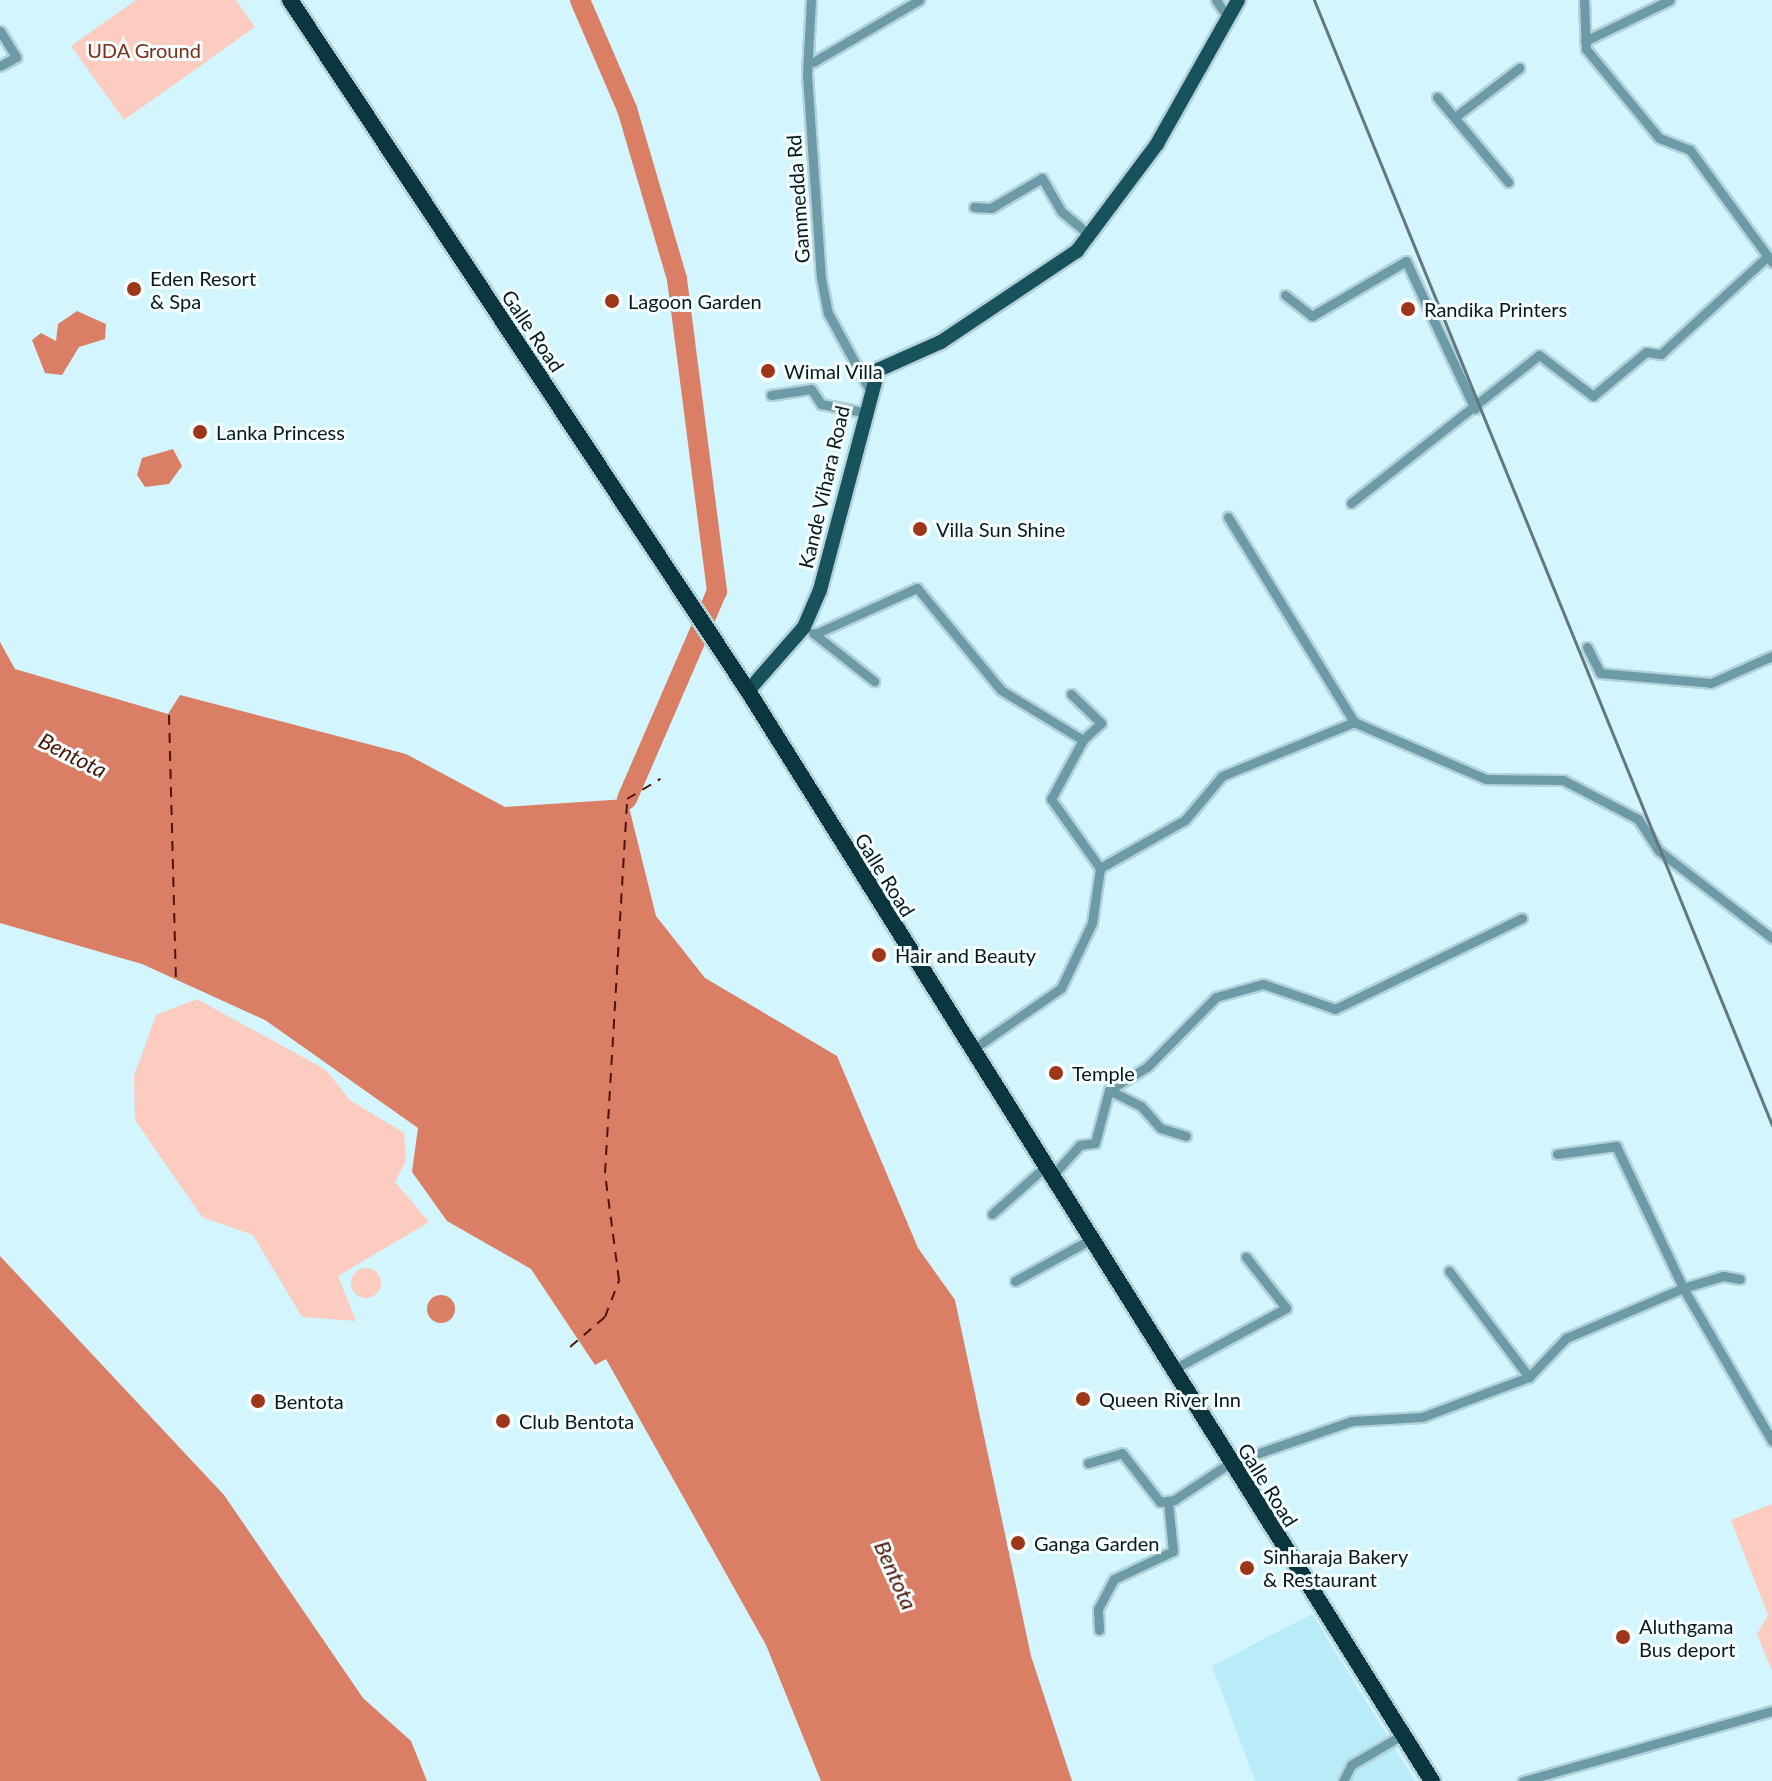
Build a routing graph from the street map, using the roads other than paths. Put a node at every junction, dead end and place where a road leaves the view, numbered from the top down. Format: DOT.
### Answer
graph roads {
  1 [pos="290,0"];
  2 [pos="811,0"];
  3 [pos="919,0"];
  4 [pos="1216,0"];
  5 [pos="1238,0"];
  6 [pos="1584,0"];
  7 [pos="1670,0"];
  8 [pos="1226,15"];
  9 [pos="0,31"];
  10 [pos="1585,41"];
  11 [pos="813,62"];
  12 [pos="0,66"];
  13 [pos="1519,68"];
  14 [pos="1437,97"];
  15 [pos="1455,117"];
  16 [pos="1508,182"];
  17 [pos="974,207"];
  18 [pos="1089,235"];
  19 [pos="1770,260"];
  20 [pos="1285,295"];
  21 [pos="868,387"];
  22 [pos="771,395"];
  23 [pos="1475,409"];
  24 [pos="862,412"];
  25 [pos="1351,503"];
  26 [pos="1228,517"];
  27 [pos="810,631"];
  28 [pos="1587,647"];
  29 [pos="1772,656"];
  30 [pos="874,681"];
  31 [pos="744,684"];
  32 [pos="1071,694"];
  33 [pos="1354,722"];
  34 [pos="1083,740"];
  35 [pos="1100,868"];
  36 [pos="1522,918"];
  37 [pos="1772,938"];
  38 [pos="973,1049"];
  39 [pos="1109,1090"];
  40 [pos="1186,1136"];
  41 [pos="1557,1154"];
  42 [pos="1049,1171"];
  43 [pos="992,1214"];
  44 [pos="1091,1239"];
  45 [pos="1246,1257"];
  46 [pos="1449,1271"];
  47 [pos="1740,1279"];
  48 [pos="1015,1281"];
  49 [pos="1683,1288"];
  50 [pos="1172,1370"];
  51 [pos="1529,1377"];
  52 [pos="1772,1441"];
  53 [pos="1088,1463"];
  54 [pos="1230,1463"];
  55 [pos="1168,1502"];
  56 [pos="1099,1630"];
  57 [pos="1772,1711"];
  58 [pos="1402,1735"];
  59 [pos="1343,1781"];
  60 [pos="1432,1781"];
  61 [pos="1523,1781"];
  1 -- 31 [label="highway, Galle Road"];
  2 -- 11 [label="street, Gammedda Rd"];
  3 -- 11 [label="street"];
  4 -- 8 [label="street"];
  5 -- 8 [label="main road, Kande Vihara Road"];
  6 -- 10 [label="street"];
  7 -- 10 [label="street"];
  8 -- 18 [label="main road, Kande Vihara Road"];
  9 -- 12 [label="street"];
  10 -- 19 [label="street"];
  11 -- 21 [label="street, Gammedda Rd"];
  13 -- 15 [label="street"];
  14 -- 15 [label="street"];
  15 -- 16 [label="street"];
  17 -- 18 [label="street"];
  18 -- 21 [label="main road, Kande Vihara Road"];
  19 -- 23 [label="street"];
  20 -- 23 [label="street"];
  21 -- 24 [label="main road, Kande Vihara Road"];
  22 -- 24 [label="street"];
  23 -- 25 [label="street"];
  24 -- 27 [label="main road, Kande Vihara Road"];
  26 -- 33 [label="street"];
  27 -- 30 [label="street"];
  27 -- 31 [label="main road, Kande Vihara Road"];
  27 -- 34 [label="street"];
  28 -- 29 [label="street"];
  31 -- 38 [label="highway, Galle Road"];
  32 -- 34 [label="street"];
  33 -- 35 [label="street"];
  33 -- 37 [label="street"];
  34 -- 35 [label="street"];
  35 -- 38 [label="street"];
  36 -- 39 [label="street"];
  38 -- 42 [label="highway, Galle Road"];
  39 -- 40 [label="street"];
  39 -- 42 [label="street"];
  41 -- 49 [label="street"];
  42 -- 43 [label="street"];
  42 -- 44 [label="highway, Galle Road"];
  44 -- 48 [label="street"];
  44 -- 50 [label="highway, Galle Road"];
  45 -- 50 [label="street"];
  46 -- 51 [label="street"];
  47 -- 49 [label="street"];
  49 -- 51 [label="street"];
  49 -- 52 [label="street"];
  50 -- 54 [label="highway, Galle Road"];
  51 -- 54 [label="street"];
  53 -- 55 [label="street"];
  54 -- 55 [label="street"];
  54 -- 58 [label="highway, Galle Road"];
  55 -- 56 [label="street"];
  57 -- 61 [label="street"];
  58 -- 59 [label="street"];
  58 -- 60 [label="highway, Galle Road"];
}
